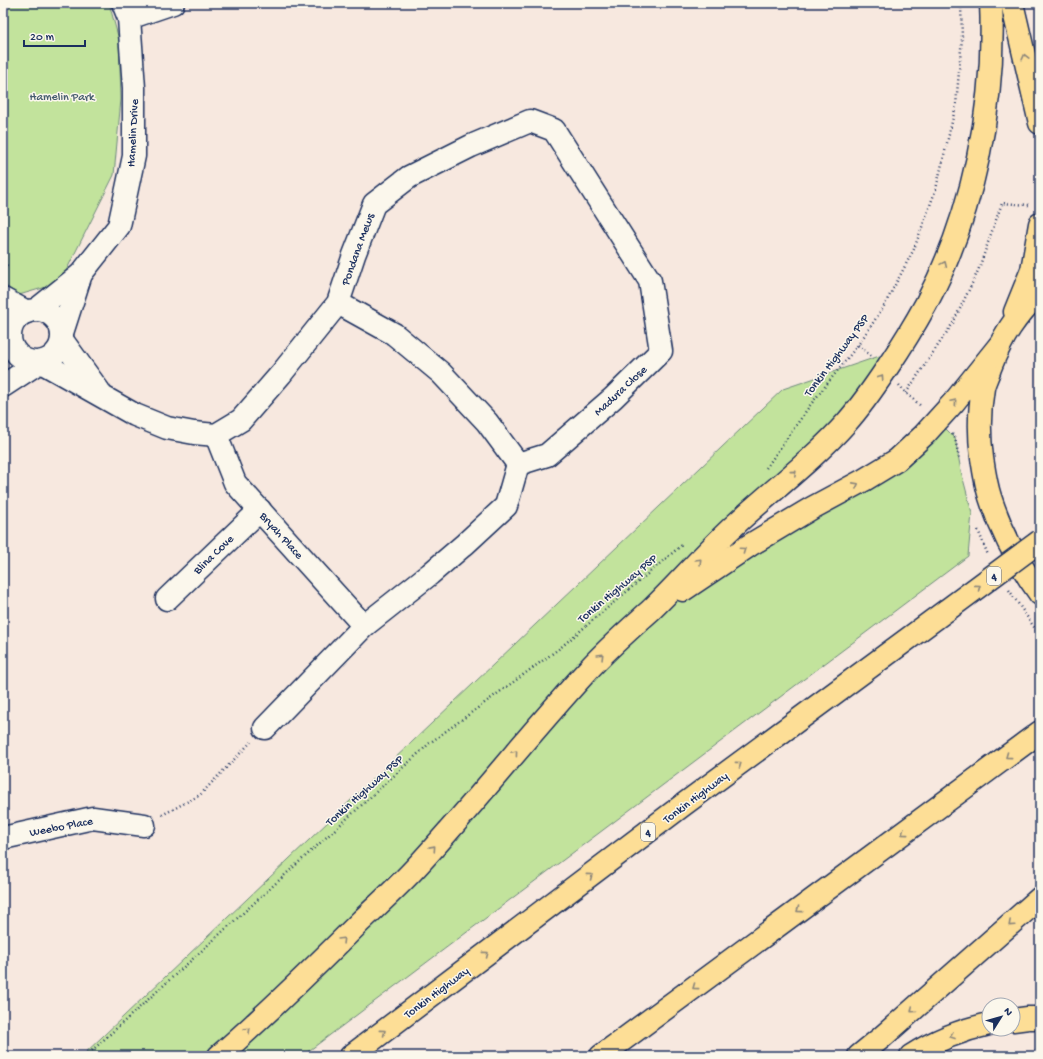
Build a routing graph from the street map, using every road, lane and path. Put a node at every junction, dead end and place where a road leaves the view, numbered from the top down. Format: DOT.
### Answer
graph roads {
  1 [pos="173,3"];
  2 [pos="962,3"];
  3 [pos="991,3"];
  4 [pos="1012,3"];
  5 [pos="126,10"];
  6 [pos="1040,123"];
  7 [pos="1036,215"];
  8 [pos="3,264"];
  9 [pos="3,270"];
  10 [pos="81,274"];
  11 [pos="650,281"];
  12 [pos="1040,293"];
  13 [pos="3,299"];
  14 [pos="338,303"];
  15 [pos="32,311"];
  16 [pos="62,336"];
  17 [pos="7,338"];
  18 [pos="1001,342"];
  19 [pos="858,345"];
  20 [pos="40,363"];
  21 [pos="886,369"];
  22 [pos="3,386"];
  23 [pos="906,393"];
  24 [pos="104,397"];
  25 [pos="937,420"];
  26 [pos="216,434"];
  27 [pos="518,464"];
  28 [pos="960,464"];
  29 [pos="763,472"];
  30 [pos="260,510"];
  31 [pos="976,525"];
  32 [pos="688,540"];
  33 [pos="1040,541"];
  34 [pos="990,558"];
  35 [pos="1007,588"];
  36 [pos="1040,594"];
  37 [pos="167,599"];
  38 [pos="652,609"];
  39 [pos="364,626"];
  40 [pos="1040,636"];
  41 [pos="265,728"];
  42 [pos="1040,733"];
  43 [pos="144,825"];
  44 [pos="3,838"];
  45 [pos="1040,898"];
  46 [pos="1040,1018"];
  47 [pos="1021,1019"];
  48 [pos="981,1026"];
  49 [pos="86,1056"];
  50 [pos="219,1056"];
  51 [pos="352,1056"];
  52 [pos="601,1056"];
  53 [pos="859,1056"];
  54 [pos="911,1056"];
  1 -- 5 [label="street"];
  2 -- 19 [label="path, Tonkin Highway PSP"];
  21 -- 3 [label="main road, one-way"];
  6 -- 4 [label="main road, one-way"];
  5 -- 10 [label="street, Hamelin Drive"];
  7 -- 18 [label="main road"];
  7 -- 23 [label="path"];
  8 -- 9 [label="path"];
  10 -- 15 [label="street, Hamelin Drive"];
  10 -- 16 [label="street, Hamelin Drive"];
  11 -- 14 [label="street, Pondana Mews"];
  11 -- 27 [label="street, Madura Close"];
  12 -- 18 [label="main road"];
  13 -- 15 [label="street"];
  14 -- 26 [label="street, Pondana Mews"];
  14 -- 27 [label="street"];
  15 -- 16 [label="street"];
  15 -- 17 [label="street"];
  16 -- 20 [label="street"];
  16 -- 24 [label="street"];
  17 -- 20 [label="street"];
  25 -- 18 [label="main road, one-way"];
  18 -- 36 [label="main road"];
  19 -- 21 [label="path"];
  19 -- 29 [label="path, Tonkin Highway PSP"];
  20 -- 22 [label="street"];
  20 -- 24 [label="street"];
  21 -- 23 [label="path"];
  38 -- 21 [label="main road, one-way"];
  23 -- 25 [label="path"];
  24 -- 26 [label="street"];
  25 -- 28 [label="path"];
  38 -- 25 [label="main road, one-way"];
  26 -- 30 [label="street, Bryah Place"];
  27 -- 39 [label="street"];
  30 -- 37 [label="street, Blina Cove"];
  30 -- 39 [label="street, Bryah Place"];
  31 -- 34 [label="path"];
  32 -- 49 [label="path, Tonkin Highway PSP"];
  51 -- 33 [label="main road, Tonkin Highway / 4, one-way, bridge"];
  35 -- 40 [label="path"];
  50 -- 38 [label="main road, one-way"];
  39 -- 41 [label="street"];
  41 -- 43 [label="path"];
  42 -- 52 [label="main road, one-way"];
  43 -- 44 [label="street, Weebo Place"];
  45 -- 53 [label="main road, one-way"];
  46 -- 47 [label="main road"];
  48 -- 54 [label="main road, one-way"];
}
